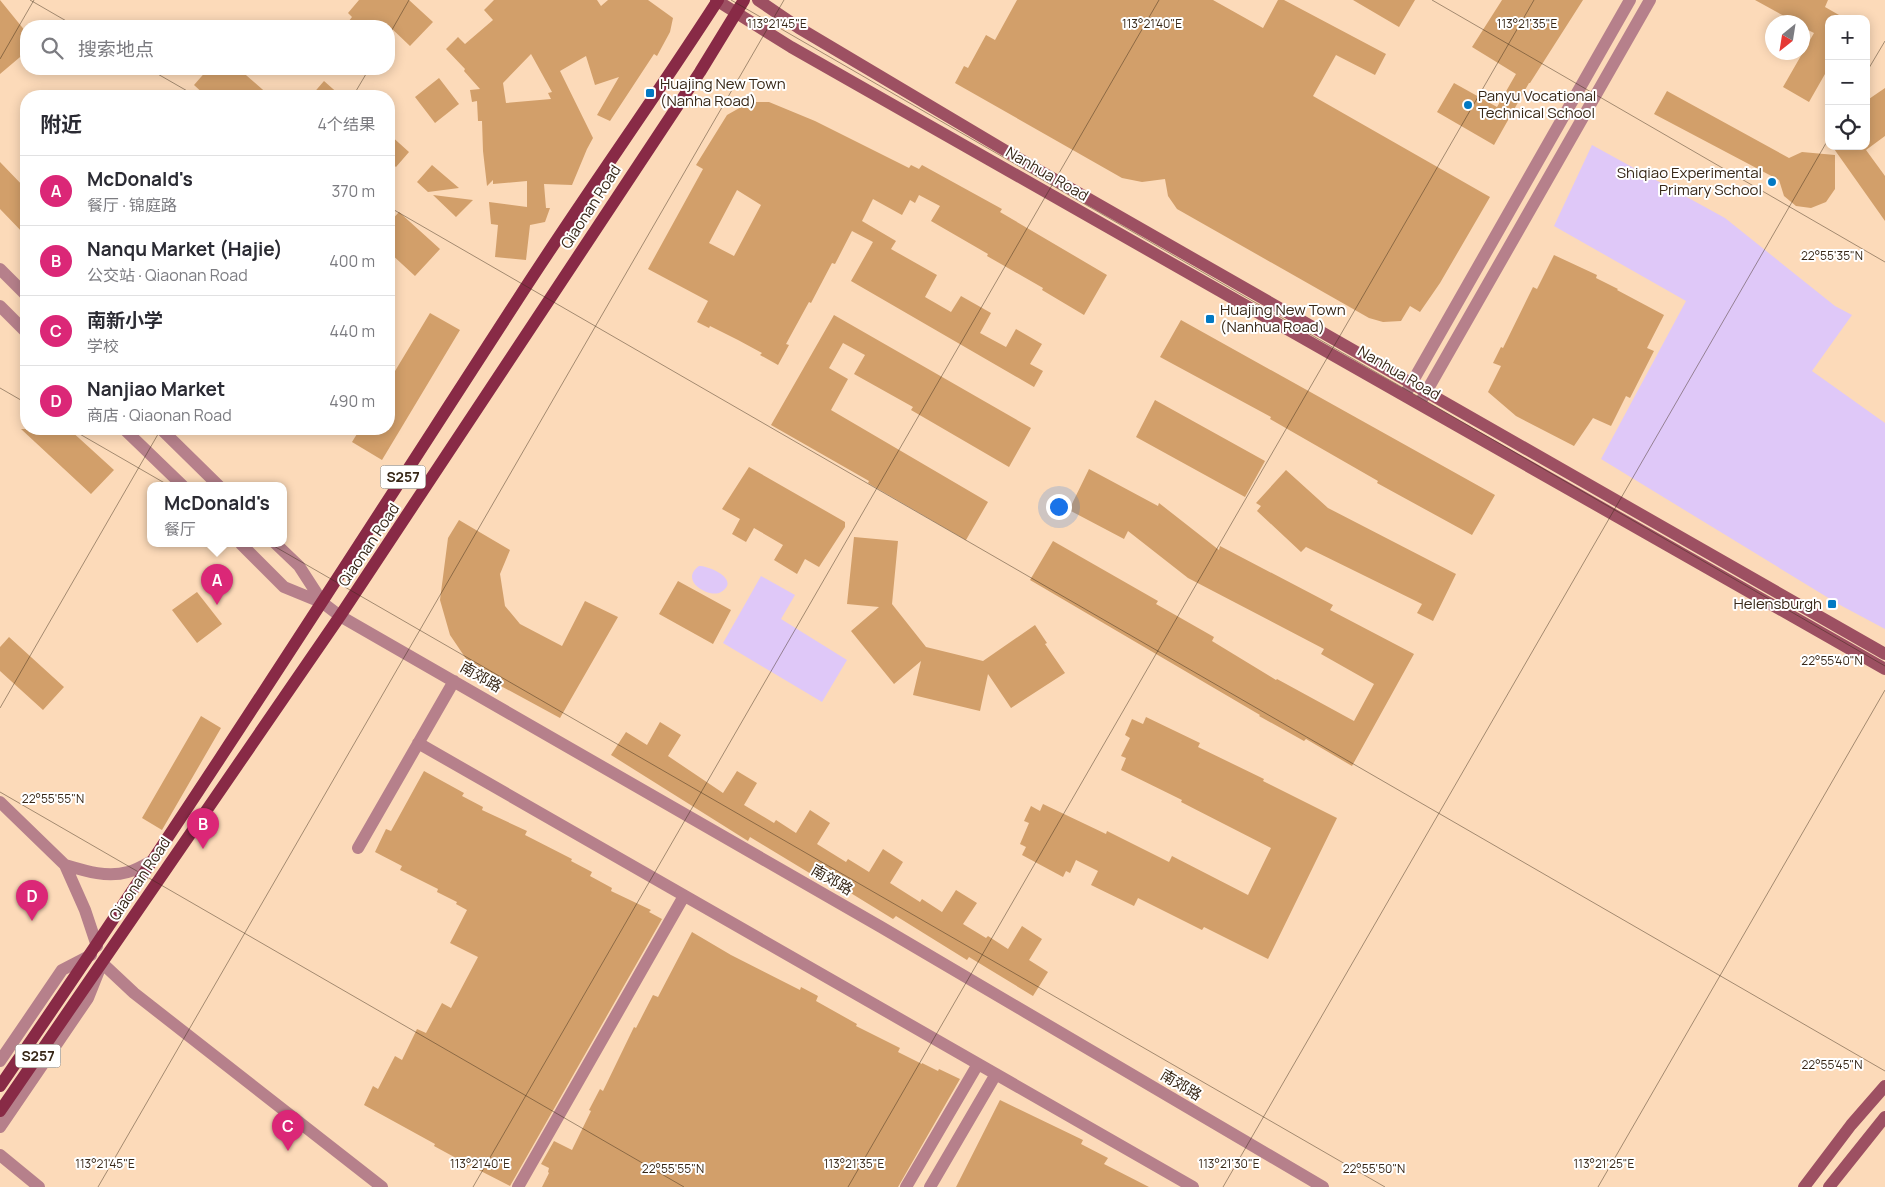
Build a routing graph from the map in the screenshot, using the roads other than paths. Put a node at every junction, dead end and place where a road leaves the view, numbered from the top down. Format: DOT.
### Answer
graph roads {
  1 [pos="717,0"];
  2 [pos="744,0"];
  3 [pos="758,0"];
  4 [pos="1630,0"];
  5 [pos="1650,0"];
  6 [pos="736,13"];
  7 [pos="0,269"];
  8 [pos="20,289"];
  9 [pos="0,306"];
  10 [pos="20,326"];
  11 [pos="1412,382"];
  12 [pos="1427,391"];
  13 [pos="1404,395"];
  14 [pos="1419,404"];
  15 [pos="130,435"];
  16 [pos="167,435"];
  17 [pos="179,482"];
  18 [pos="214,482"];
  19 [pos="244,547"];
  20 [pos="279,547"];
  21 [pos="323,603"];
  22 [pos="340,616"];
  23 [pos="1885,654"];
  24 [pos="1885,670"];
  25 [pos="454,680"];
  26 [pos="418,743"];
  27 [pos="0,802"];
  28 [pos="358,848"];
  29 [pos="150,862"];
  30 [pos="65,865"];
  31 [pos="684,896"];
  32 [pos="94,951"];
  33 [pos="102,963"];
  34 [pos="0,1060"];
  35 [pos="978,1064"];
  36 [pos="996,1074"];
  37 [pos="0,1086"];
  38 [pos="1885,1086"];
  39 [pos="0,1111"];
  40 [pos="1885,1117"];
  41 [pos="0,1127"];
  42 [pos="0,1155"];
  43 [pos="40,1187"];
  44 [pos="382,1187"];
  45 [pos="518,1187"];
  46 [pos="906,1187"];
  47 [pos="930,1187"];
  48 [pos="1193,1187"];
  49 [pos="1323,1187"];
  50 [pos="1804,1187"];
  51 [pos="1829,1187"];
  1 -- 6 [label="street, Nanhua Road"];
  1 -- 21 [label="main road, Qiaonan Road / S257"];
  2 -- 6 [label="main road, Qiaonan Road / S257"];
  3 -- 11 [label="street, Nanhua Road"];
  4 -- 11 [label="street"];
  5 -- 12 [label="street"];
  6 -- 13 [label="street, Nanhua Road"];
  6 -- 22 [label="main road, Qiaonan Road / S257"];
  7 -- 8 [label="street"];
  9 -- 10 [label="street"];
  11 -- 12 [label="street, Nanhua Road"];
  11 -- 13 [label="street"];
  12 -- 14 [label="street"];
  12 -- 23 [label="street, Nanhua Road"];
  13 -- 14 [label="street, Nanhua Road"];
  14 -- 24 [label="street, Nanhua Road"];
  15 -- 17 [label="street"];
  16 -- 18 [label="street"];
  19 -- 21 [label="street"];
  20 -- 21 [label="street"];
  21 -- 22 [label="street, 南郊路"];
  21 -- 29 [label="main road, Qiaonan Road / S257"];
  22 -- 25 [label="street, 南郊路"];
  22 -- 33 [label="main road, Qiaonan Road / S257"];
  25 -- 26 [label="street"];
  25 -- 49 [label="street, 南郊路"];
  26 -- 28 [label="street"];
  26 -- 31 [label="street"];
  27 -- 30 [label="street"];
  29 -- 30 [label="street"];
  29 -- 32 [label="main road, Qiaonan Road / S257"];
  30 -- 32 [label="street"];
  31 -- 35 [label="street"];
  31 -- 45 [label="street"];
  32 -- 34 [label="street"];
  32 -- 37 [label="main road, Qiaonan Road / S257"];
  33 -- 39 [label="main road, Qiaonan Road / S257"];
  33 -- 41 [label="street"];
  33 -- 44 [label="street"];
  35 -- 36 [label="street"];
  35 -- 46 [label="street"];
  36 -- 47 [label="street"];
  36 -- 48 [label="street"];
  38 -- 50 [label="street"];
  40 -- 51 [label="street"];
  42 -- 43 [label="street"];
}
